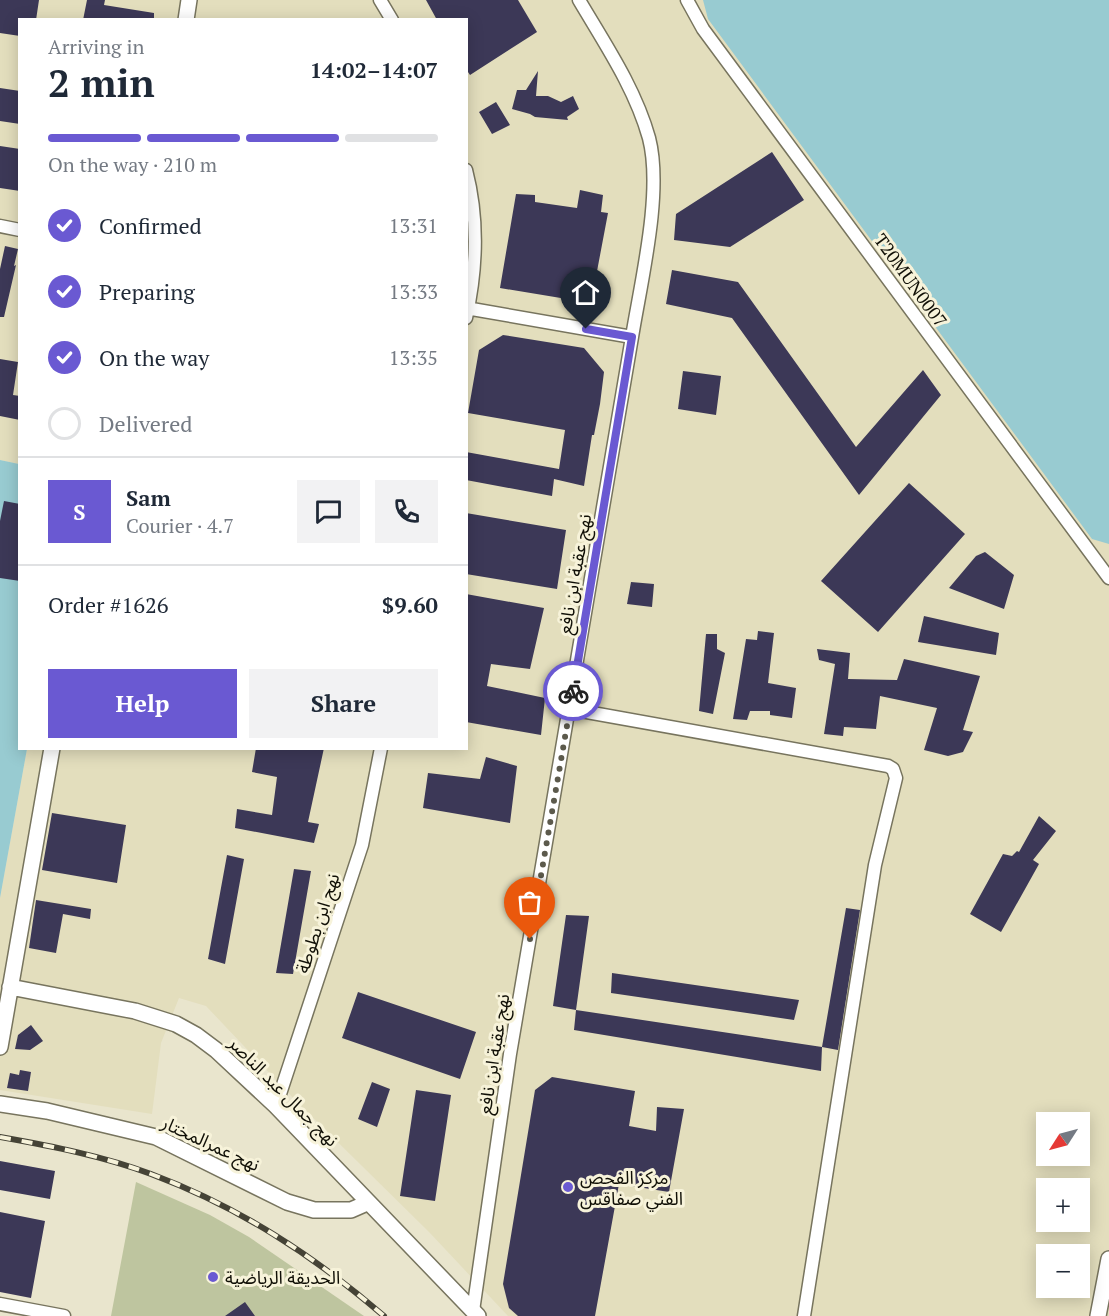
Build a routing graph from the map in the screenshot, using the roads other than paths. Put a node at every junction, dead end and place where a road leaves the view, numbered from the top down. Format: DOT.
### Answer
graph roads {
  1 [pos="189,0"];
  2 [pos="380,0"];
  3 [pos="579,0"];
  4 [pos="687,0"];
  5 [pos="186,18"];
  6 [pos="391,18"];
  7 [pos="468,177"];
  8 [pos="0,226"];
  9 [pos="18,230"];
  10 [pos="468,306"];
  11 [pos="468,312"];
  12 [pos="632,337"];
  13 [pos="1109,578"];
  14 [pos="570,709"];
  15 [pos="52,750"];
  16 [pos="381,750"];
  17 [pos="10,987"];
  18 [pos="0,1047"];
  19 [pos="0,1104"];
  20 [pos="276,1106"];
  21 [pos="367,1203"];
  22 [pos="1109,1259"];
  23 [pos="0,1304"];
  24 [pos="475,1314"];
  25 [pos="64,1316"];
  26 [pos="804,1316"];
  27 [pos="1098,1316"];
  1 -- 5 [label="street"];
  2 -- 6 [label="street"];
  3 -- 12 [label="street, نهج عقبة ابن نافع"];
  4 -- 13 [label="street, T20MUN0007"];
  7 -- 10 [label="street"];
  8 -- 9 [label="street"];
  11 -- 12 [label="street"];
  12 -- 14 [label="street, نهج عقبة ابن نافع"];
  14 -- 24 [label="street, نهج عقبة ابن نافع"];
  14 -- 26 [label="street"];
  15 -- 17 [label="street"];
  16 -- 20 [label="street, نهج ابن بطوطة"];
  17 -- 18 [label="street"];
  17 -- 20 [label="street, نهج جمال عبد الناصر"];
  19 -- 21 [label="street, نهج عمرالمختار"];
  20 -- 21 [label="street, نهج جمال عبد الناصر"];
  21 -- 24 [label="street, نهج جمال عبد الناصر"];
  22 -- 27 [label="street"];
  23 -- 25 [label="street"];
}
